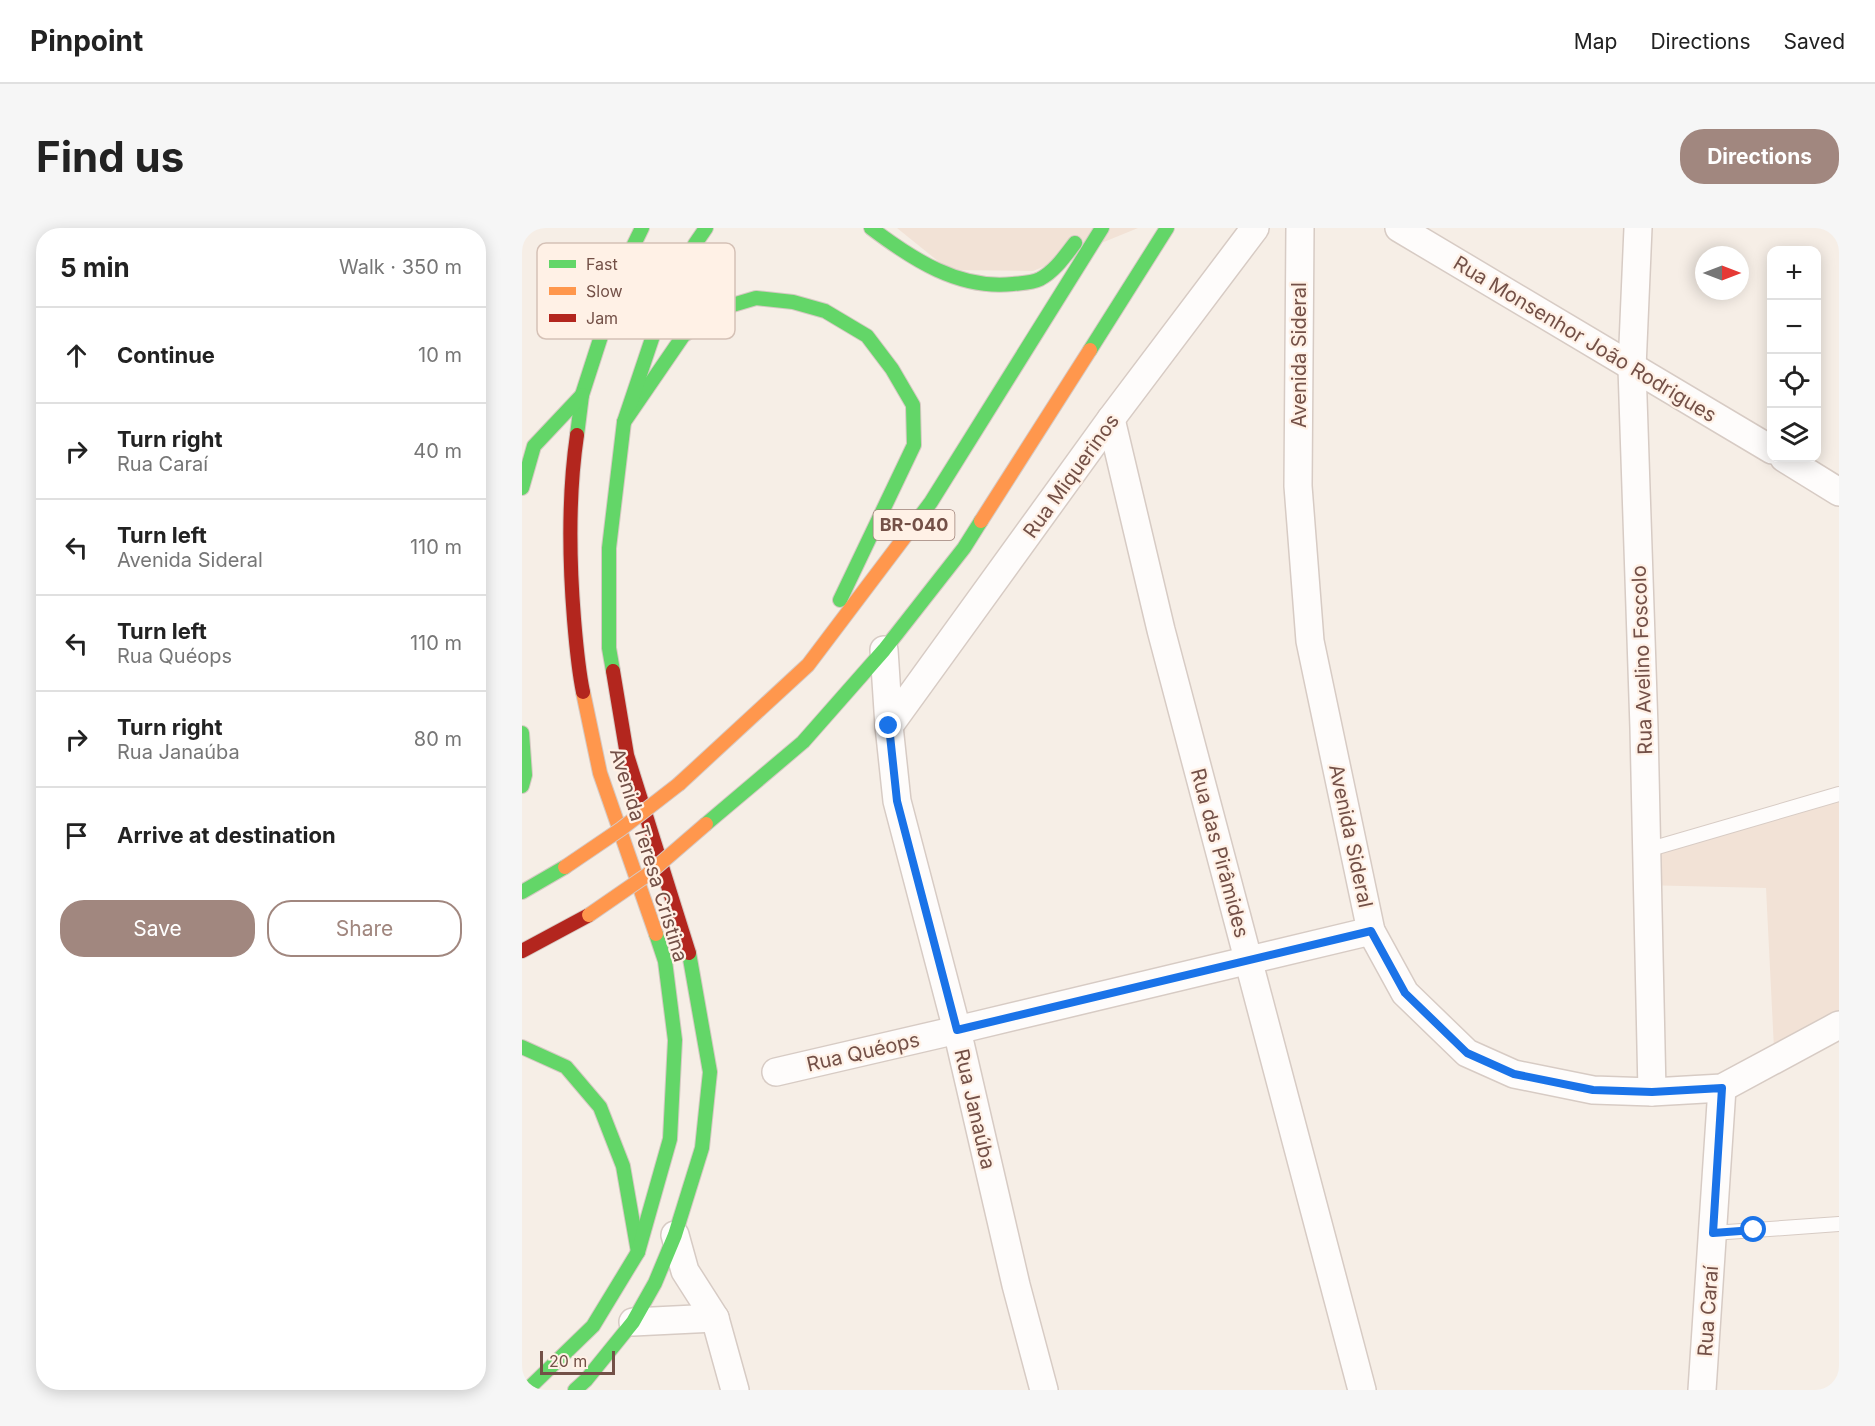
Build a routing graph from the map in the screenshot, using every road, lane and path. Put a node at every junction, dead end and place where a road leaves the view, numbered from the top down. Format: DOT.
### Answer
graph roads {
  1 [pos="642,228"];
  2 [pos="706,228"];
  3 [pos="871,228"];
  4 [pos="1089,228"];
  5 [pos="1102,228"];
  6 [pos="1167,228"];
  7 [pos="1255,228"];
  8 [pos="1300,228"];
  9 [pos="1399,228"];
  10 [pos="1638,228"];
  11 [pos="635,243"];
  12 [pos="695,243"];
  13 [pos="735,304"];
  14 [pos="600,339"];
  15 [pos="652,339"];
  16 [pos="681,339"];
  17 [pos="1632,368"];
  18 [pos="582,395"];
  19 [pos="1112,419"];
  20 [pos="624,422"];
  21 [pos="1767,447"];
  22 [pos="1790,462"];
  23 [pos="522,488"];
  24 [pos="1839,492"];
  25 [pos="884,650"];
  26 [pos="808,665"];
  27 [pos="889,726"];
  28 [pos="522,733"];
  29 [pos="522,786"];
  30 [pos="1839,794"];
  31 [pos="1647,850"];
  32 [pos="522,891"];
  33 [pos="1371,931"];
  34 [pos="522,951"];
  35 [pos="1248,959"];
  36 [pos="1839,1025"];
  37 [pos="957,1030"];
  38 [pos="522,1047"];
  39 [pos="776,1072"];
  40 [pos="1722,1088"];
  41 [pos="1652,1092"];
  42 [pos="1839,1224"];
  43 [pos="1713,1233"];
  44 [pos="675,1235"];
  45 [pos="638,1252"];
  46 [pos="715,1318"];
  47 [pos="633,1322"];
  48 [pos="527,1390"];
  49 [pos="575,1390"];
  50 [pos="735,1390"];
  51 [pos="1044,1390"];
  52 [pos="1362,1390"];
  53 [pos="1702,1390"];
  1 -- 11 [label="main road, Avenida Teresa Cristina"];
  2 -- 12 [label="main road, Avenida Teresa Cristina"];
  3 -- 4 [label="main road"];
  5 -- 26 [label="main road, BR-040"];
  6 -- 25 [label="main road, BR-040"];
  7 -- 19 [label="street, Rua Miquerinos"];
  8 -- 33 [label="street, Avenida Sideral"];
  9 -- 17 [label="street, Rua Monsenhor João Rodrigues"];
  10 -- 17 [label="street, Rua Avelino Foscolo"];
  13 -- 26 [label="main road"];
  14 -- 18 [label="main road, Avenida Teresa Cristina"];
  15 -- 20 [label="main road, Avenida Teresa Cristina"];
  16 -- 20 [label="main road"];
  17 -- 21 [label="street, Rua Monsenhor João Rodrigues"];
  17 -- 31 [label="street, Rua Avelino Foscolo"];
  18 -- 23 [label="main road"];
  18 -- 45 [label="main road, Avenida Teresa Cristina"];
  19 -- 27 [label="street, Rua Miquerinos"];
  19 -- 35 [label="street, Rua das Pirâmides"];
  20 -- 44 [label="main road, Avenida Teresa Cristina"];
  22 -- 24 [label="street"];
  25 -- 27 [label="street, Rua Janaúba"];
  25 -- 34 [label="main road, BR-040, bridge"];
  26 -- 32 [label="main road, BR-040, bridge"];
  27 -- 37 [label="street, Rua Janaúba"];
  28 -- 29 [label="main road"];
  30 -- 31 [label="lane"];
  31 -- 41 [label="street, Rua Avelino Foscolo"];
  33 -- 35 [label="street, Rua Quéops"];
  33 -- 41 [label="street, Avenida Sideral"];
  35 -- 37 [label="street, Rua Quéops"];
  35 -- 52 [label="street, Rua das Pirâmides"];
  36 -- 40 [label="street, Avenida Sideral"];
  37 -- 39 [label="street, Rua Quéops"];
  37 -- 51 [label="street, Rua Janaúba"];
  38 -- 45 [label="main road"];
  40 -- 41 [label="street, Avenida Sideral"];
  40 -- 43 [label="street, Rua Caraí"];
  42 -- 43 [label="lane"];
  43 -- 53 [label="street, Rua Caraí"];
  44 -- 46 [label="street"];
  44 -- 47 [label="main road, Avenida Teresa Cristina"];
  45 -- 48 [label="main road, Avenida Teresa Cristina"];
  46 -- 47 [label="street"];
  46 -- 50 [label="street"];
  47 -- 49 [label="main road, Avenida Teresa Cristina"];
}
